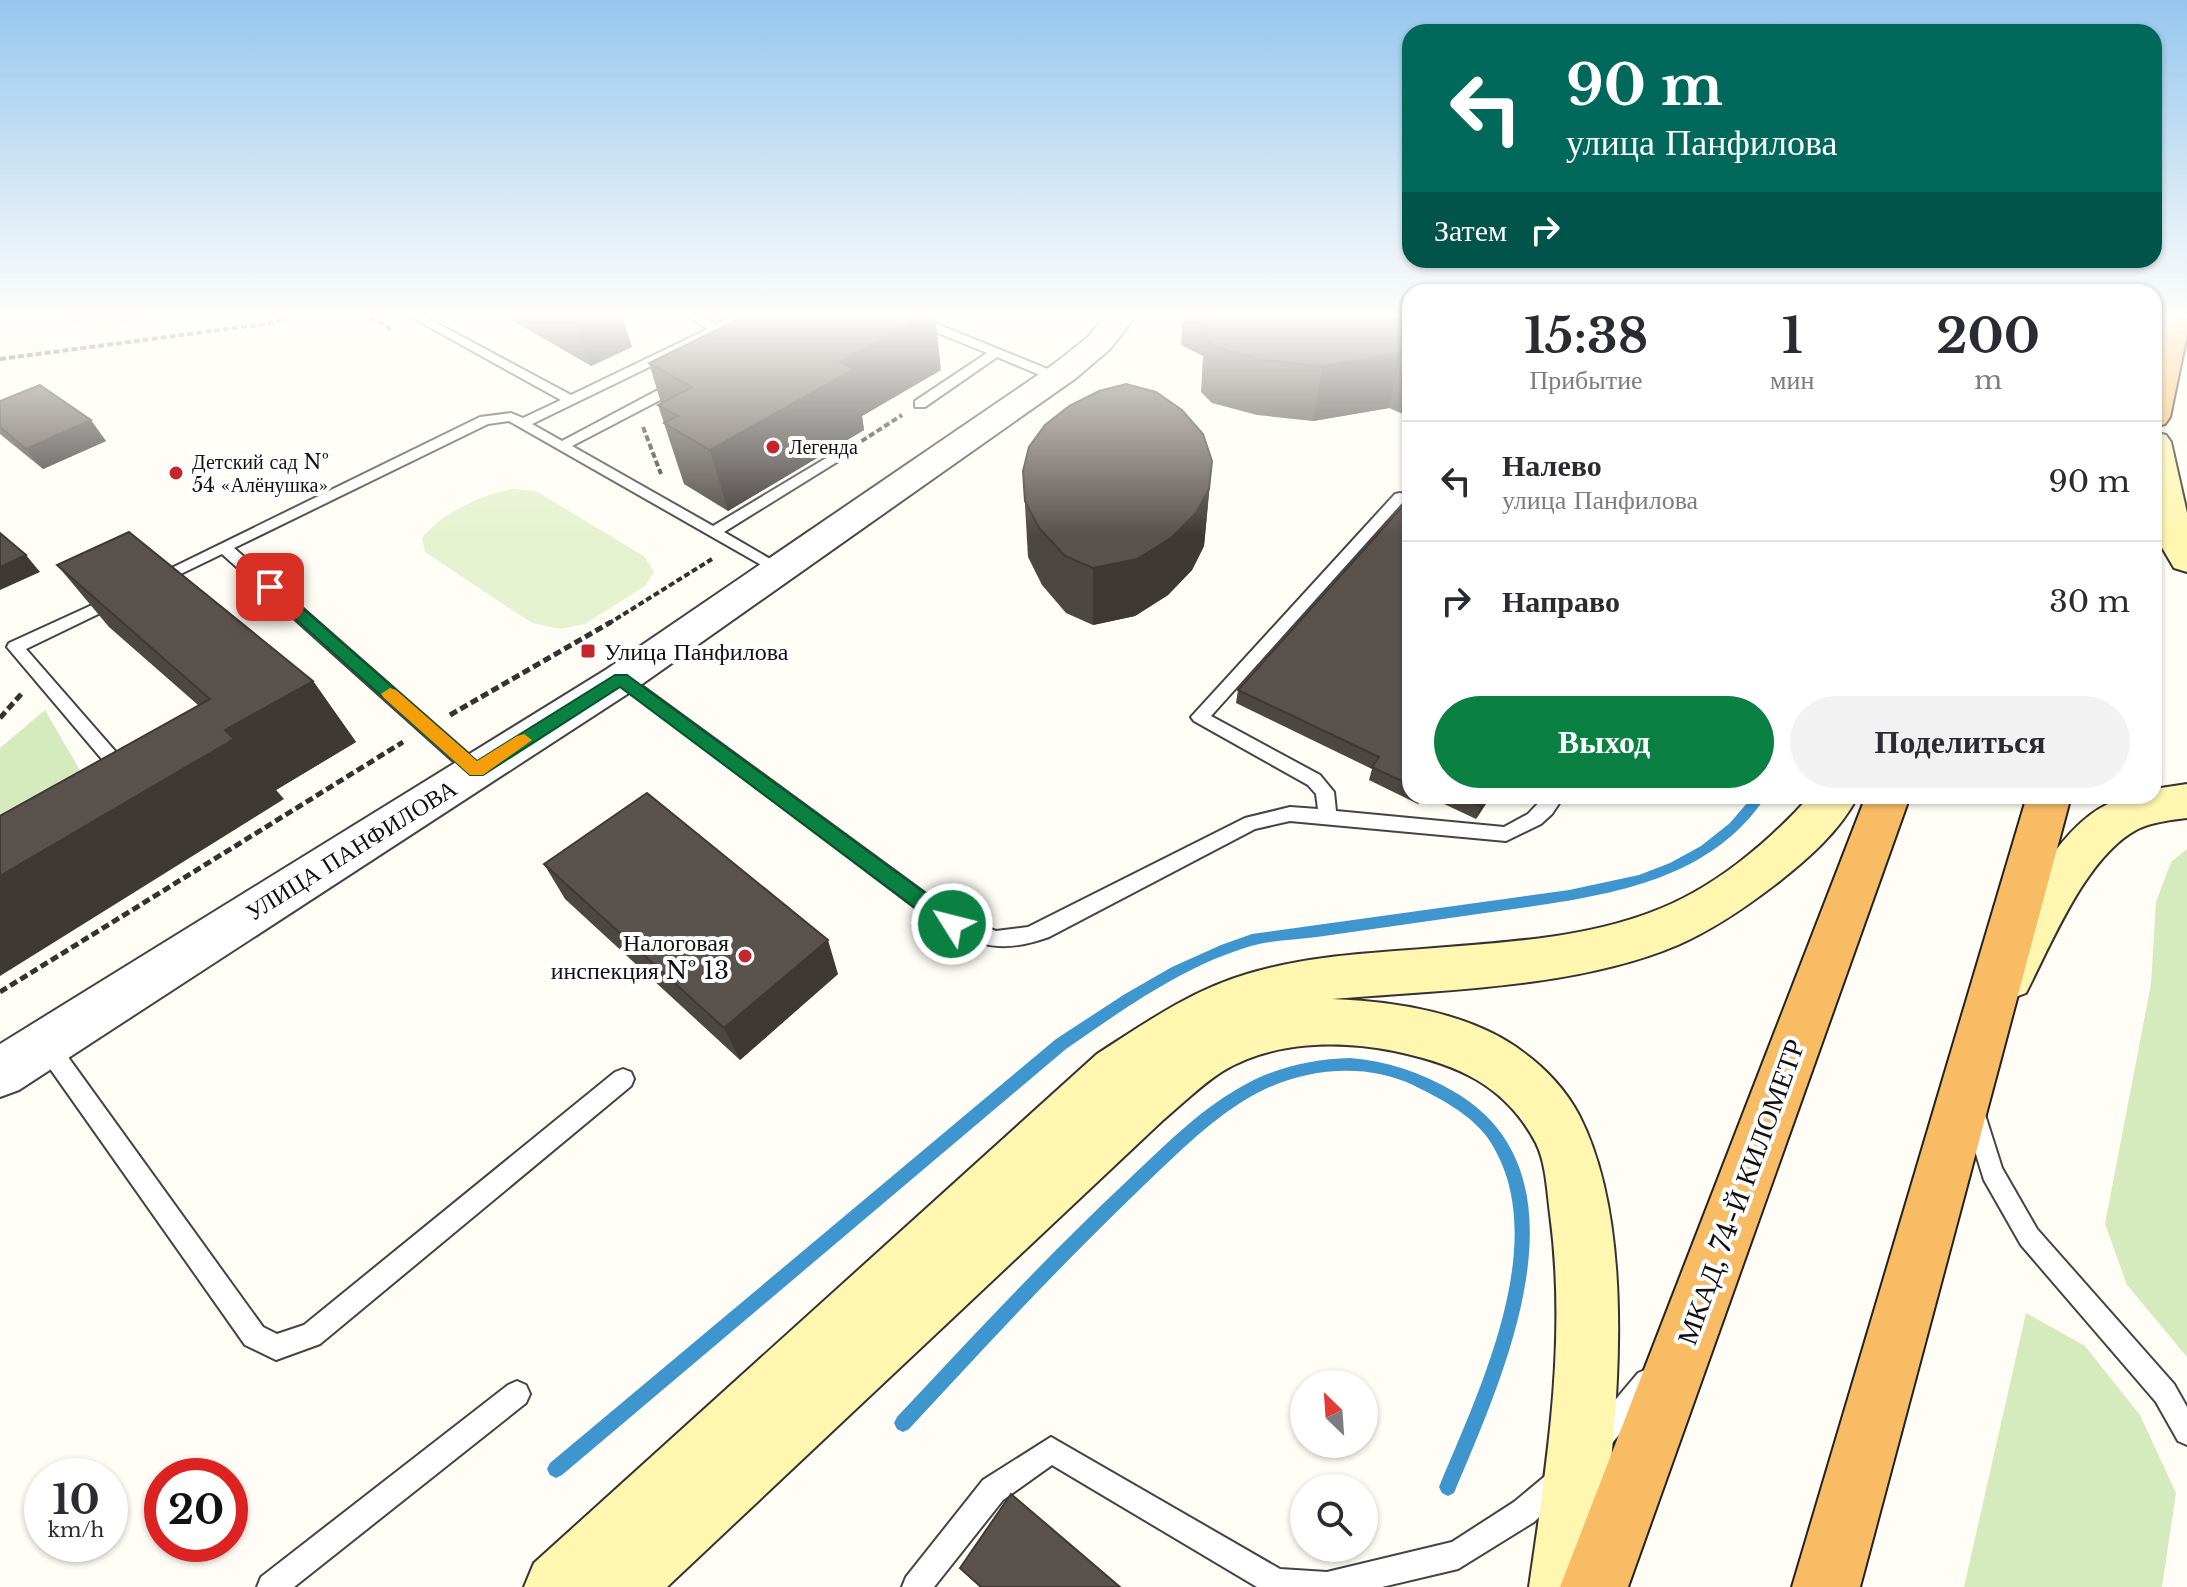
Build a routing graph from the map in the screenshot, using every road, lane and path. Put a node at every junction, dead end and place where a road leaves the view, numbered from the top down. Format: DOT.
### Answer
graph roads {
  1 [pos="548,387"];
  2 [pos="595,387"];
  3 [pos="675,387"];
  4 [pos="945,387"];
  5 [pos="1042,387"];
  6 [pos="570,399"];
  7 [pos="920,404"];
  8 [pos="635,408"];
  9 [pos="523,423"];
  10 [pos="562,446"];
  11 [pos="833,460"];
  12 [pos="2162,479"];
  13 [pos="1402,498"];
  14 [pos="675,510"];
  15 [pos="714,532"];
  16 [pos="224,547"];
  17 [pos="2187,560"];
  18 [pos="779,570"];
  19 [pos="8,651"];
  20 [pos="621,679"];
  21 [pos="384,753"];
  22 [pos="476,771"];
  23 [pos="116,785"];
  24 [pos="2187,801"];
  25 [pos="1550,804"];
  26 [pos="1829,804"];
  27 [pos="1885,804"];
  28 [pos="2047,804"];
  29 [pos="1327,817"];
  30 [pos="0,992"];
  31 [pos="1989,1011"];
  32 [pos="46,1044"];
  33 [pos="0,1073"];
  34 [pos="623,1079"];
  35 [pos="1967,1089"];
  36 [pos="1690,1331"];
  37 [pos="517,1394"];
  38 [pos="2187,1432"];
  39 [pos="1579,1463"];
  40 [pos="1276,1585"];
  41 [pos="271,1587"];
  42 [pos="558,1587"];
  43 [pos="617,1587"];
  44 [pos="916,1587"];
  45 [pos="1563,1587"];
  46 [pos="1594,1587"];
  47 [pos="1826,1587"];
  1 -- 6 [label="lane"];
  2 -- 6 [label="lane"];
  3 -- 8 [label="lane"];
  4 -- 7 [label="lane"];
  5 -- 18 [label="street, УЛИЦА ПАНФИЛОВА"];
  6 -- 9 [label="lane"];
  7 -- 11 [label="path"];
  8 -- 10 [label="lane"];
  8 -- 14 [label="path"];
  9 -- 10 [label="lane"];
  9 -- 16 [label="lane"];
  10 -- 14 [label="lane"];
  11 -- 15 [label="lane"];
  12 -- 17 [label="main road"];
  13 -- 29 [label="lane"];
  14 -- 15 [label="lane"];
  15 -- 18 [label="lane"];
  16 -- 19 [label="lane"];
  16 -- 22 [label="lane"];
  18 -- 20 [label="street, УЛИЦА ПАНФИЛОВА"];
  19 -- 23 [label="lane"];
  20 -- 22 [label="street, УЛИЦА ПАНФИЛОВА"];
  20 -- 29 [label="lane"];
  21 -- 30 [label="path"];
  22 -- 32 [label="street, УЛИЦА ПАНФИЛОВА"];
  24 -- 31 [label="main road"];
  25 -- 29 [label="lane"];
  26 -- 42 [label="main road"];
  27 -- 36 [label="highway, МКАД, 74-Й КИЛОМЕТР"];
  28 -- 31 [label="highway"];
  31 -- 35 [label="highway"];
  32 -- 33 [label="street, УЛИЦА ПАНФИЛОВА"];
  32 -- 34 [label="lane"];
  35 -- 38 [label="lane"];
  35 -- 47 [label="highway"];
  36 -- 39 [label="lane"];
  36 -- 46 [label="highway, МКАД, 74-Й КИЛОМЕТР"];
  37 -- 41 [label="lane"];
  39 -- 40 [label="lane"];
  39 -- 43 [label="main road"];
  39 -- 45 [label="main road"];
  40 -- 44 [label="lane"];
}
